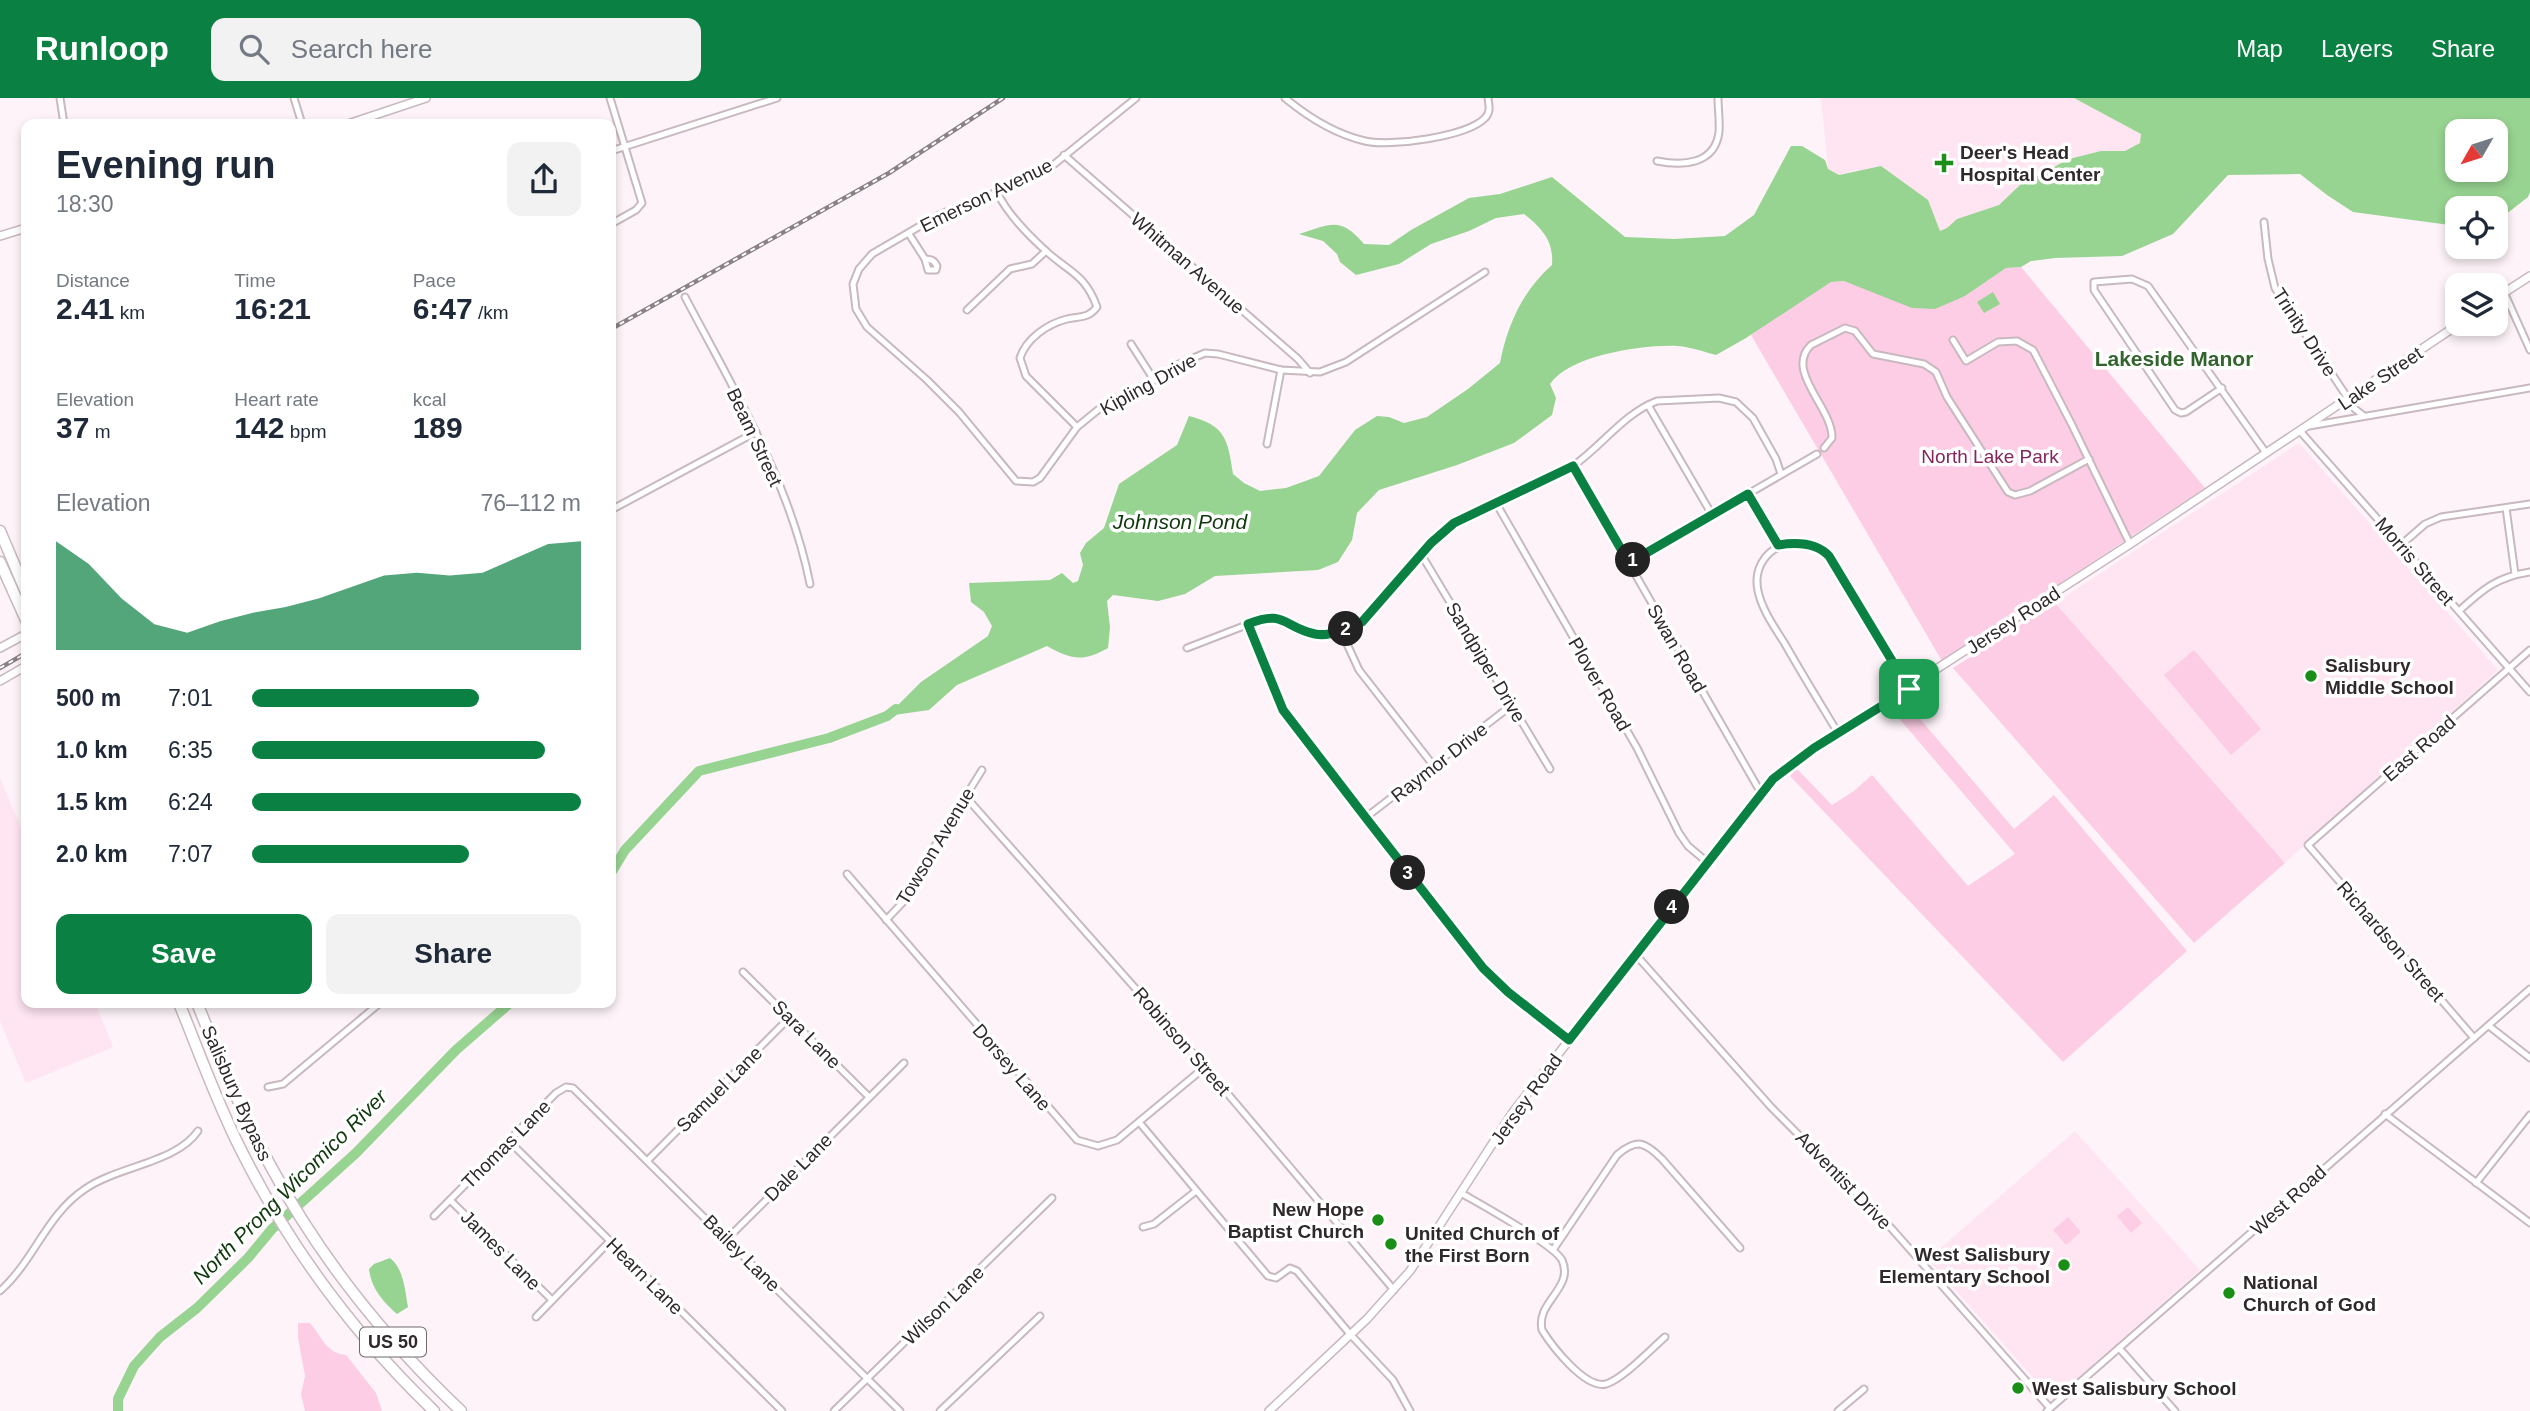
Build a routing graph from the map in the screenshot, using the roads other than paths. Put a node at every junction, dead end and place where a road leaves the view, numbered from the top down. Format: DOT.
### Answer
graph roads {
  1 [pos="60,98"];
  2 [pos="294,98"];
  3 [pos="426,98"];
  4 [pos="610,98"];
  5 [pos="777,98"];
  6 [pos="1136,98"];
  7 [pos="1284,98"];
  8 [pos="1488,98"];
  9 [pos="1718,98"];
  10 [pos="63,119"];
  11 [pos="300,119"];
  12 [pos="363,119"];
  13 [pos="626,146"];
  14 [pos="616,149"];
  15 [pos="1064,155"];
  16 [pos="1657,160"];
  17 [pos="997,191"];
  18 [pos="616,221"];
  19 [pos="2264,222"];
  20 [pos="21,230"];
  21 [pos="909,234"];
  22 [pos="0,236"];
  23 [pos="1046,251"];
  24 [pos="925,259"];
  25 [pos="1485,272"];
  26 [pos="2530,276"];
  27 [pos="2508,290"];
  28 [pos="685,297"];
  29 [pos="2508,301"];
  30 [pos="967,310"];
  31 [pos="2445,333"];
  32 [pos="1953,340"];
  33 [pos="1131,344"];
  34 [pos="2530,349"];
  35 [pos="1281,370"];
  36 [pos="1310,373"];
  37 [pos="1154,380"];
  38 [pos="2222,388"];
  39 [pos="2530,388"];
  40 [pos="2348,398"];
  41 [pos="1648,405"];
  42 [pos="2364,416"];
  43 [pos="1077,427"];
  44 [pos="2303,429"];
  45 [pos="756,432"];
  46 [pos="1267,444"];
  47 [pos="1824,448"];
  48 [pos="2266,453"];
  49 [pos="1817,454"];
  50 [pos="2089,460"];
  51 [pos="1573,466"];
  52 [pos="1781,474"];
  53 [pos="1022,483"];
  54 [pos="1748,494"];
  55 [pos="1496,503"];
  56 [pos="2530,504"];
  57 [pos="616,507"];
  58 [pos="2506,508"];
  59 [pos="1711,513"];
  60 [pos="0,531"];
  61 [pos="0,543"];
  62 [pos="2130,544"];
  63 [pos="1778,545"];
  64 [pos="2401,545"];
  65 [pos="1421,554"];
  66 [pos="0,562"];
  67 [pos="1629,563"];
  68 [pos="0,570"];
  69 [pos="2530,572"];
  70 [pos="2515,574"];
  71 [pos="810,584"];
  72 [pos="21,587"];
  73 [pos="21,588"];
  74 [pos="21,591"];
  75 [pos="21,592"];
  76 [pos="2459,611"];
  77 [pos="1248,624"];
  78 [pos="1341,631"];
  79 [pos="21,637"];
  80 [pos="0,648"];
  81 [pos="1187,648"];
  82 [pos="2530,650"];
  83 [pos="2510,668"];
  84 [pos="21,669"];
  85 [pos="0,681"];
  86 [pos="1909,689"];
  87 [pos="2530,692"];
  88 [pos="1512,705"];
  89 [pos="1838,733"];
  90 [pos="1433,765"];
  91 [pos="1550,769"];
  92 [pos="982,770"];
  93 [pos="1761,793"];
  94 [pos="965,796"];
  95 [pos="1366,818"];
  96 [pos="2308,845"];
  97 [pos="1706,862"];
  98 [pos="847,874"];
  99 [pos="886,920"];
  100 [pos="1636,955"];
  101 [pos="743,972"];
  102 [pos="2530,989"];
  103 [pos="181,1008"];
  104 [pos="199,1008"];
  105 [pos="374,1008"];
  106 [pos="790,1017"];
  107 [pos="2489,1026"];
  108 [pos="2474,1038"];
  109 [pos="1569,1040"];
  110 [pos="2530,1058"];
  111 [pos="904,1063"];
  112 [pos="1205,1067"];
  113 [pos="268,1087"];
  114 [pos="583,1096"];
  115 [pos="869,1097"];
  116 [pos="2385,1114"];
  117 [pos="2530,1115"];
  118 [pos="1139,1122"];
  119 [pos="198,1131"];
  120 [pos="509,1140"];
  121 [pos="648,1160"];
  122 [pos="2476,1184"];
  123 [pos="1196,1191"];
  124 [pos="1461,1193"];
  125 [pos="1052,1198"];
  126 [pos="450,1200"];
  127 [pos="434,1216"];
  128 [pos="2530,1223"];
  129 [pos="1143,1227"];
  130 [pos="727,1238"];
  131 [pos="610,1241"];
  132 [pos="1741,1248"];
  133 [pos="1553,1250"];
  134 [pos="1394,1290"];
  135 [pos="0,1292"];
  136 [pos="552,1300"];
  137 [pos="1040,1316"];
  138 [pos="536,1317"];
  139 [pos="1350,1334"];
  140 [pos="1665,1337"];
  141 [pos="2119,1348"];
  142 [pos="868,1378"];
  143 [pos="1864,1390"];
  144 [pos="2048,1410"];
  145 [pos="435,1411"];
  146 [pos="461,1411"];
  147 [pos="782,1411"];
  148 [pos="834,1411"];
  149 [pos="900,1411"];
  150 [pos="940,1411"];
  151 [pos="1269,1411"];
  152 [pos="1410,1411"];
  153 [pos="1838,1411"];
  154 [pos="2175,1411"];
  1 -- 10 [label="street"];
  2 -- 11 [label="street"];
  3 -- 12 [label="street"];
  4 -- 13 [label="street"];
  5 -- 13 [label="street"];
  6 -- 15 [label="street, Emerson Avenue"];
  7 -- 8 [label="street"];
  9 -- 16 [label="street"];
  13 -- 14 [label="street"];
  13 -- 18 [label="street"];
  15 -- 17 [label="street, Emerson Avenue"];
  15 -- 36 [label="street, Whitman Avenue"];
  17 -- 21 [label="street, Emerson Avenue"];
  17 -- 23 [label="street"];
  19 -- 40 [label="street, Trinity Drive"];
  20 -- 22 [label="street"];
  21 -- 24 [label="street"];
  21 -- 53 [label="street, Emerson Avenue"];
  23 -- 30 [label="street"];
  23 -- 43 [label="street"];
  25 -- 36 [label="street, Kipling Drive"];
  26 -- 27 [label="street"];
  28 -- 45 [label="street, Beam Street"];
  29 -- 34 [label="street"];
  31 -- 40 [label="street, Lake Street"];
  32 -- 50 [label="street"];
  33 -- 37 [label="street"];
  35 -- 36 [label="street, Kipling Drive"];
  35 -- 37 [label="street, Kipling Drive"];
  35 -- 46 [label="street"];
  37 -- 43 [label="street, Kipling Drive"];
  38 -- 38 [label="street"];
  38 -- 48 [label="street"];
  39 -- 42 [label="street"];
  40 -- 42 [label="street, Trinity Drive"];
  40 -- 44 [label="street, Lake Street"];
  41 -- 51 [label="street"];
  41 -- 52 [label="street"];
  41 -- 59 [label="street"];
  42 -- 44 [label="street"];
  43 -- 53 [label="street, Kipling Drive"];
  44 -- 48 [label="street, Jersey Road"];
  44 -- 64 [label="street, Morris Street"];
  45 -- 57 [label="street"];
  45 -- 71 [label="street, Beam Street"];
  47 -- 50 [label="street"];
  48 -- 62 [label="street, Jersey Road"];
  49 -- 52 [label="street"];
  50 -- 62 [label="street"];
  51 -- 55 [label="street"];
  51 -- 67 [label="street, Swan Road"];
  52 -- 54 [label="street"];
  54 -- 59 [label="street"];
  54 -- 63 [label="street"];
  55 -- 65 [label="street"];
  55 -- 97 [label="street, Plover Road"];
  56 -- 58 [label="street"];
  58 -- 64 [label="street"];
  58 -- 70 [label="street"];
  59 -- 67 [label="street"];
  60 -- 72 [label="highway"];
  61 -- 73 [label="highway"];
  62 -- 86 [label="street, Jersey Road"];
  63 -- 86 [label="street"];
  63 -- 89 [label="street"];
  64 -- 76 [label="street, Morris Street"];
  65 -- 78 [label="street"];
  65 -- 88 [label="street, Sandpiper Drive"];
  66 -- 74 [label="highway"];
  67 -- 93 [label="street, Swan Road"];
  68 -- 75 [label="highway"];
  69 -- 70 [label="street"];
  70 -- 76 [label="street"];
  76 -- 83 [label="street, Morris Street"];
  77 -- 78 [label="street"];
  77 -- 81 [label="street"];
  77 -- 95 [label="street"];
  78 -- 90 [label="street"];
  79 -- 80 [label="street"];
  82 -- 83 [label="street, East Road"];
  83 -- 87 [label="street, Morris Street"];
  83 -- 96 [label="street, East Road"];
  84 -- 85 [label="street"];
  86 -- 89 [label="street, Jersey Road"];
  88 -- 90 [label="street, Raymor Drive"];
  88 -- 91 [label="street, Sandpiper Drive"];
  89 -- 93 [label="street, Jersey Road"];
  90 -- 95 [label="street, Raymor Drive"];
  92 -- 94 [label="street, Towson Avenue"];
  93 -- 97 [label="street, Jersey Road"];
  94 -- 99 [label="street, Towson Avenue"];
  94 -- 112 [label="street, Robinson Street"];
  95 -- 109 [label="street"];
  96 -- 108 [label="street, Richardson Street"];
  97 -- 100 [label="street, Jersey Road"];
  98 -- 99 [label="street, Dorsey Lane"];
  99 -- 118 [label="street, Dorsey Lane"];
  100 -- 109 [label="street, Jersey Road"];
  100 -- 144 [label="street, Adventist Drive"];
  101 -- 106 [label="street, Sara Lane"];
  102 -- 107 [label="street, West Road"];
  103 -- 145 [label="highway, Salisbury Bypass / US 50"];
  104 -- 146 [label="highway, Salisbury Bypass / US 50"];
  105 -- 113 [label="street"];
  106 -- 115 [label="street, Sara Lane"];
  106 -- 121 [label="street, Samuel Lane"];
  107 -- 108 [label="street, West Road"];
  107 -- 110 [label="street"];
  108 -- 116 [label="street, West Road"];
  109 -- 124 [label="street, Jersey Road"];
  111 -- 115 [label="street"];
  112 -- 118 [label="street, Dorsey Lane"];
  112 -- 134 [label="street, Robinson Street"];
  114 -- 120 [label="street, Thomas Lane"];
  114 -- 121 [label="street, Bailey Lane"];
  115 -- 130 [label="street, Dale Lane"];
  116 -- 122 [label="street"];
  116 -- 141 [label="street, West Road"];
  117 -- 122 [label="street"];
  118 -- 123 [label="street"];
  119 -- 135 [label="street"];
  120 -- 126 [label="street, Thomas Lane"];
  120 -- 131 [label="street, Hearn Lane"];
  121 -- 130 [label="street, Bailey Lane"];
  122 -- 128 [label="street"];
  123 -- 129 [label="street"];
  123 -- 139 [label="street"];
  124 -- 133 [label="street"];
  124 -- 134 [label="street, Jersey Road"];
  125 -- 142 [label="street, Wilson Lane"];
  126 -- 127 [label="street, Thomas Lane"];
  126 -- 136 [label="street, James Lane"];
  130 -- 142 [label="street, Bailey Lane"];
  131 -- 136 [label="street"];
  131 -- 147 [label="street, Hearn Lane"];
  132 -- 133 [label="street"];
  133 -- 140 [label="street"];
  134 -- 139 [label="street, Jersey Road"];
  136 -- 138 [label="street"];
  137 -- 150 [label="street"];
  139 -- 151 [label="street, Jersey Road"];
  139 -- 152 [label="street"];
  141 -- 144 [label="street, West Road"];
  141 -- 154 [label="street"];
  142 -- 148 [label="street, Wilson Lane"];
  142 -- 149 [label="street, Bailey Lane"];
  143 -- 153 [label="street"];
}
